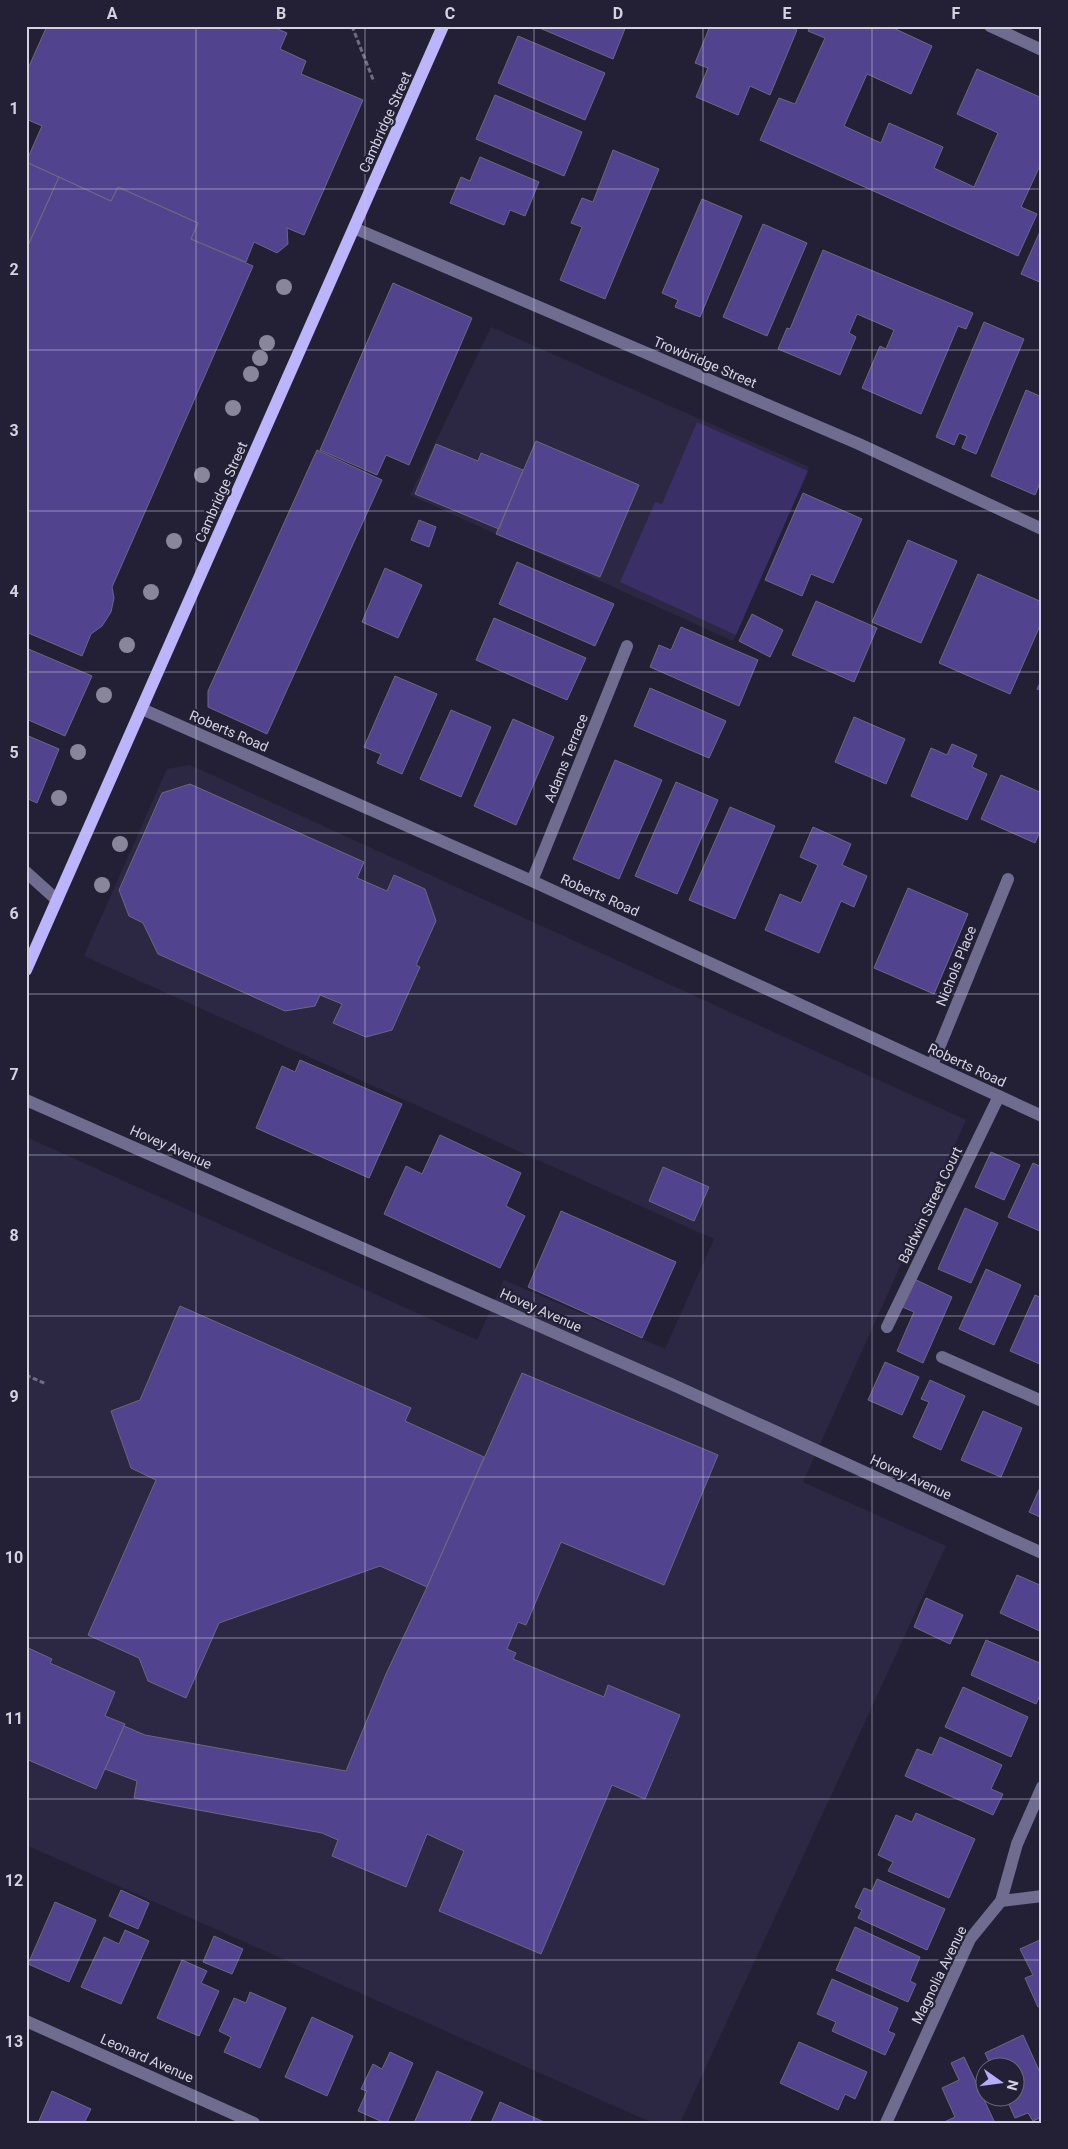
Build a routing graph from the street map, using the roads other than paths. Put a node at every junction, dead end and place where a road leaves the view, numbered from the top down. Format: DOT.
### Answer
graph roads {
  1 [pos="443,26"];
  2 [pos="990,26"];
  3 [pos="1042,50"];
  4 [pos="354,228"];
  5 [pos="1042,529"];
  6 [pos="627,646"];
  7 [pos="142,709"];
  8 [pos="26,872"];
  9 [pos="1008,879"];
  10 [pos="532,881"];
  11 [pos="58,900"];
  12 [pos="26,970"];
  13 [pos="932,1065"];
  14 [pos="999,1096"];
  15 [pos="26,1100"];
  16 [pos="1042,1116"];
  17 [pos="887,1327"];
  18 [pos="942,1357"];
  19 [pos="1042,1401"];
  20 [pos="1042,1553"];
  21 [pos="1042,1787"];
  22 [pos="1042,1896"];
  23 [pos="1001,1901"];
  24 [pos="26,2021"];
  25 [pos="254,2123"];
  26 [pos="886,2123"];
  1 -- 4 [label="main road, Cambridge Street"];
  2 -- 3 [label="street"];
  4 -- 5 [label="street, Trowbridge Street"];
  4 -- 7 [label="main road, Cambridge Street"];
  6 -- 10 [label="street, Adams Terrace"];
  7 -- 10 [label="street, Roberts Road"];
  7 -- 11 [label="main road, Cambridge Street"];
  8 -- 11 [label="street"];
  9 -- 13 [label="street, Nichols Place"];
  10 -- 13 [label="street, Roberts Road"];
  11 -- 12 [label="main road, Cambridge Street"];
  13 -- 14 [label="street, Roberts Road"];
  14 -- 16 [label="street, Roberts Road"];
  14 -- 17 [label="street, Baldwin Street Court"];
  15 -- 20 [label="street, Hovey Avenue"];
  18 -- 19 [label="street"];
  21 -- 23 [label="street, Magnolia Avenue"];
  22 -- 23 [label="street"];
  23 -- 26 [label="street, Magnolia Avenue"];
  24 -- 25 [label="street, Leonard Avenue"];
}
